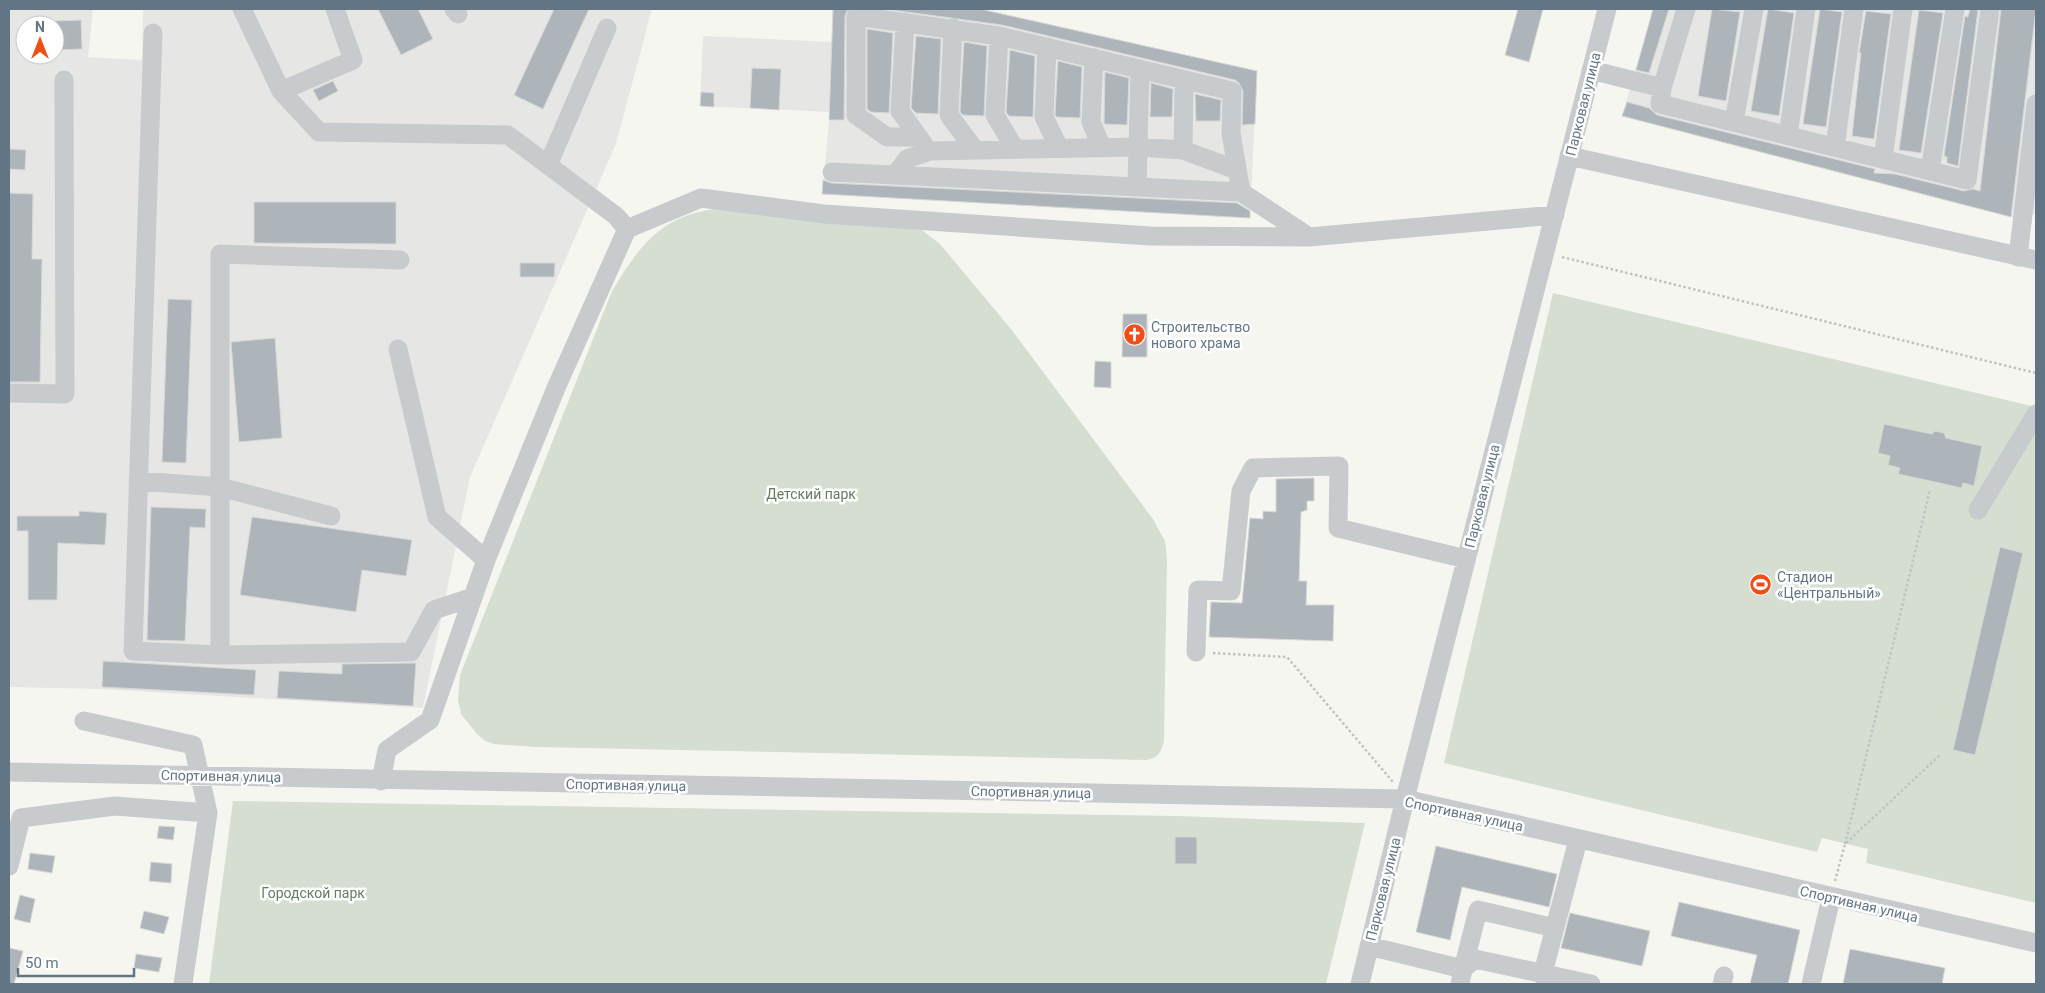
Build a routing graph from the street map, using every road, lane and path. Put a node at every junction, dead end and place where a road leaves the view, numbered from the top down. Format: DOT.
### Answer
graph roads {
  1 [pos="242,9"];
  2 [pos="335,9"];
  3 [pos="1607,9"];
  4 [pos="1686,9"];
  5 [pos="1754,9"];
  6 [pos="1806,9"];
  7 [pos="1854,9"];
  8 [pos="1903,9"];
  9 [pos="1955,9"];
  10 [pos="1990,9"];
  11 [pos="905,22"];
  12 [pos="607,28"];
  13 [pos="953,28"];
  14 [pos="152,33"];
  15 [pos="999,36"];
  16 [pos="1047,47"];
  17 [pos="1094,58"];
  18 [pos="1140,69"];
  19 [pos="1592,70"];
  20 [pos="64,80"];
  21 [pos="1184,80"];
  22 [pos="1662,88"];
  23 [pos="282,91"];
  24 [pos="2036,104"];
  25 [pos="1734,122"];
  26 [pos="917,136"];
  27 [pos="1788,136"];
  28 [pos="1138,147"];
  29 [pos="1835,147"];
  30 [pos="1059,148"];
  31 [pos="1102,148"];
  32 [pos="1015,149"];
  33 [pos="975,150"];
  34 [pos="1183,150"];
  35 [pos="930,152"];
  36 [pos="1569,156"];
  37 [pos="1883,160"];
  38 [pos="548,165"];
  39 [pos="1237,170"];
  40 [pos="1930,171"];
  41 [pos="832,172"];
  42 [pos="895,175"];
  43 [pos="1137,187"];
  44 [pos="1242,192"];
  45 [pos="1555,215"];
  46 [pos="627,229"];
  47 [pos="1309,238"];
  48 [pos="1544,253"];
  49 [pos="2018,257"];
  50 [pos="400,260"];
  51 [pos="2036,260"];
  52 [pos="398,349"];
  53 [pos="2036,372"];
  54 [pos="9,394"];
  55 [pos="2036,414"];
  56 [pos="138,481"];
  57 [pos="220,487"];
  58 [pos="1930,490"];
  59 [pos="1978,510"];
  60 [pos="331,516"];
  61 [pos="1466,559"];
  62 [pos="486,560"];
  63 [pos="473,597"];
  64 [pos="1196,652"];
  65 [pos="220,655"];
  66 [pos="84,721"];
  67 [pos="1940,755"];
  68 [pos="9,772"];
  69 [pos="199,776"];
  70 [pos="381,780"];
  71 [pos="1405,799"];
  72 [pos="208,812"];
  73 [pos="1578,840"];
  74 [pos="1844,844"];
  75 [pos="9,866"];
  76 [pos="1831,898"];
  77 [pos="1555,928"];
  78 [pos="2036,943"];
  79 [pos="1369,946"];
  80 [pos="1461,977"];
  81 [pos="1545,979"];
  82 [pos="183,984"];
  83 [pos="1360,984"];
  84 [pos="1591,984"];
  85 [pos="1811,984"];
  1 -- 23 [label="street"];
  2 -- 23 [label="street"];
  3 -- 19 [label="street, Парковая улица"];
  4 -- 22 [label="street"];
  5 -- 25 [label="street"];
  6 -- 27 [label="street"];
  7 -- 29 [label="street"];
  8 -- 37 [label="street"];
  9 -- 40 [label="street"];
  10 -- 40 [label="street"];
  11 -- 13 [label="street"];
  11 -- 26 [label="street"];
  11 -- 26 [label="street"];
  12 -- 38 [label="street"];
  13 -- 15 [label="street"];
  13 -- 33 [label="street"];
  14 -- 56 [label="street"];
  15 -- 16 [label="street"];
  15 -- 32 [label="street"];
  16 -- 17 [label="street"];
  16 -- 30 [label="street"];
  17 -- 18 [label="street"];
  17 -- 31 [label="street"];
  18 -- 21 [label="street"];
  18 -- 28 [label="street"];
  19 -- 22 [label="street"];
  19 -- 36 [label="street, Парковая улица"];
  20 -- 54 [label="street"];
  21 -- 34 [label="street"];
  21 -- 39 [label="street"];
  22 -- 25 [label="street"];
  23 -- 38 [label="street"];
  24 -- 49 [label="street"];
  25 -- 27 [label="street"];
  26 -- 35 [label="street"];
  27 -- 29 [label="street"];
  28 -- 31 [label="street"];
  28 -- 34 [label="street"];
  28 -- 43 [label="street"];
  29 -- 37 [label="street"];
  30 -- 31 [label="street"];
  30 -- 32 [label="street"];
  32 -- 33 [label="street"];
  33 -- 35 [label="street"];
  34 -- 39 [label="street"];
  35 -- 42 [label="street"];
  36 -- 45 [label="street, Парковая улица"];
  36 -- 49 [label="street"];
  37 -- 40 [label="street"];
  38 -- 46 [label="street"];
  39 -- 44 [label="street"];
  41 -- 42 [label="street"];
  42 -- 43 [label="street"];
  43 -- 44 [label="street"];
  44 -- 47 [label="street"];
  45 -- 47 [label="street"];
  45 -- 48 [label="street, Парковая улица"];
  46 -- 47 [label="street"];
  46 -- 62 [label="street"];
  48 -- 53 [label="path"];
  48 -- 61 [label="street, Парковая улица"];
  49 -- 51 [label="street"];
  50 -- 57 [label="street"];
  52 -- 62 [label="street"];
  55 -- 59 [label="street"];
  56 -- 57 [label="street"];
  56 -- 65 [label="street"];
  57 -- 60 [label="street"];
  57 -- 65 [label="street"];
  58 -- 74 [label="path"];
  61 -- 64 [label="street"];
  61 -- 71 [label="street, Парковая улица"];
  62 -- 63 [label="street"];
  63 -- 65 [label="street"];
  63 -- 70 [label="street"];
  64 -- 71 [label="path"];
  66 -- 69 [label="street"];
  67 -- 74 [label="path"];
  68 -- 69 [label="street, Спортивная улица"];
  69 -- 70 [label="street, Спортивная улица"];
  69 -- 72 [label="street"];
  70 -- 71 [label="street, Спортивная улица"];
  71 -- 73 [label="street, Спортивная улица"];
  71 -- 79 [label="street, Парковая улица"];
  72 -- 75 [label="street"];
  72 -- 82 [label="street"];
  73 -- 76 [label="street, Спортивная улица"];
  73 -- 77 [label="street"];
  74 -- 76 [label="path"];
  76 -- 78 [label="street, Спортивная улица"];
  76 -- 85 [label="street"];
  77 -- 80 [label="street"];
  77 -- 81 [label="street"];
  79 -- 80 [label="street"];
  79 -- 83 [label="street, Парковая улица"];
  80 -- 81 [label="street"];
  81 -- 84 [label="street"];
}
